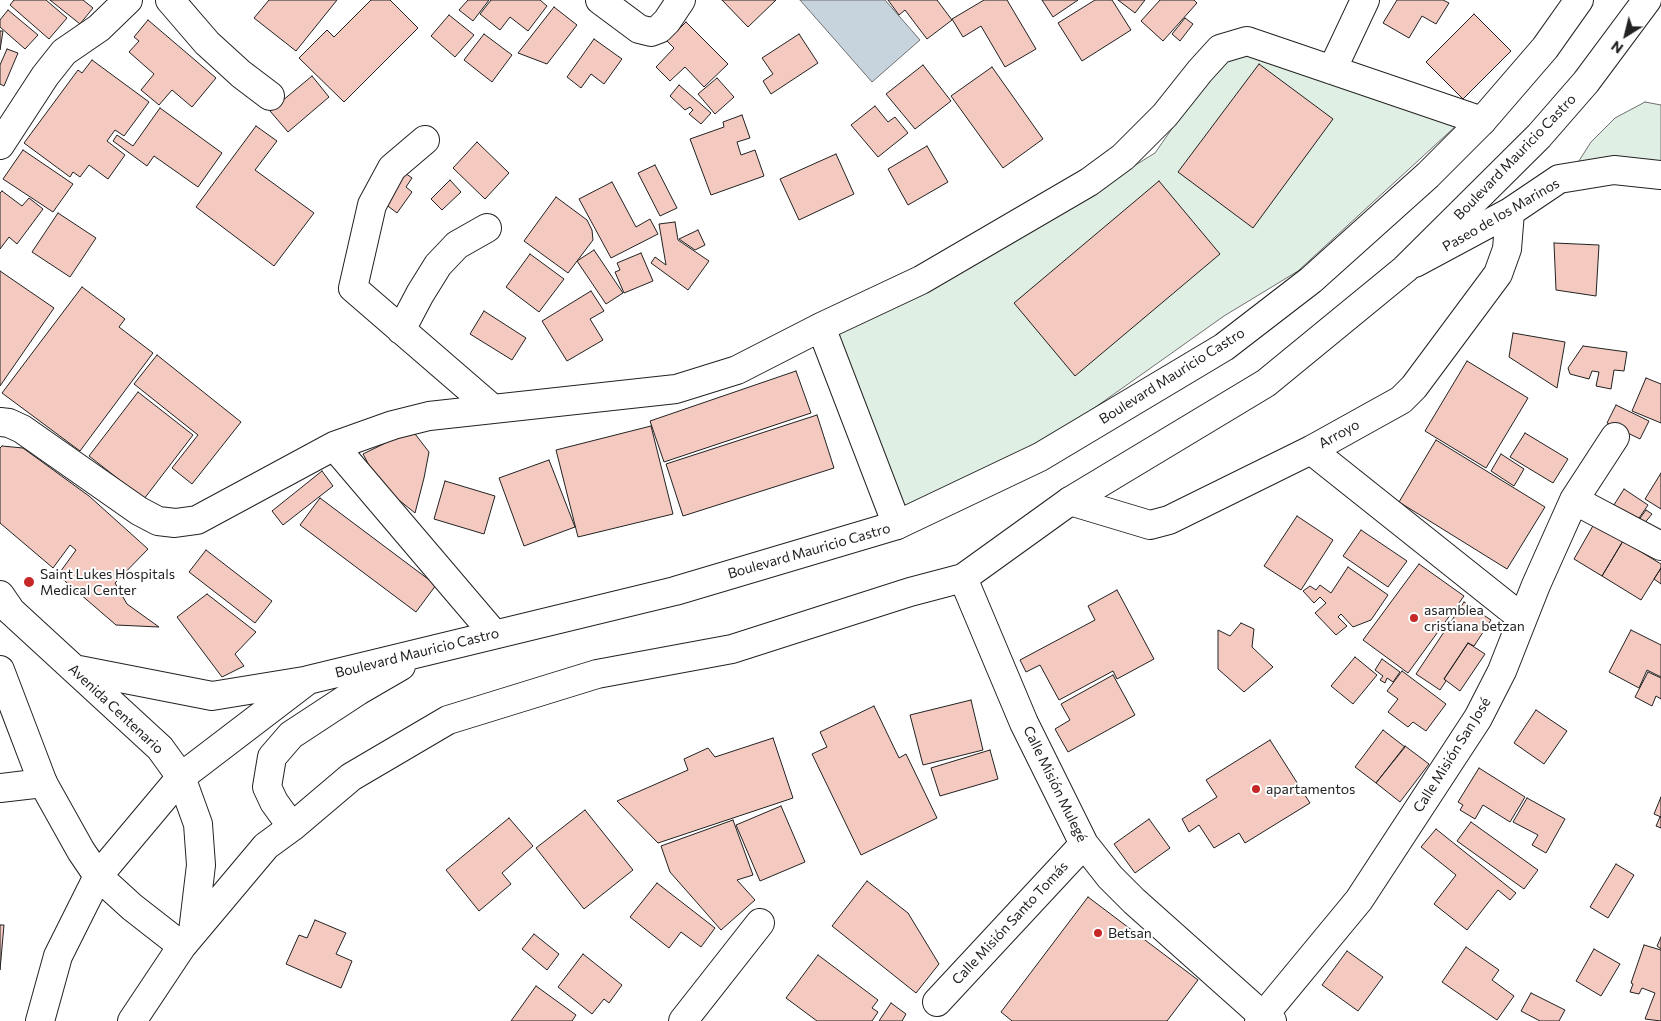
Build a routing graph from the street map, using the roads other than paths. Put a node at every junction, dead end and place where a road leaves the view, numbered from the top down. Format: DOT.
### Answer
graph roads {
  1 [pos="128,0"];
  2 [pos="170,0"];
  3 [pos="600,0"];
  4 [pos="681,0"];
  5 [pos="1365,0"];
  6 [pos="1579,0"];
  7 [pos="1647,0"];
  8 [pos="1332,70"];
  9 [pos="270,96"];
  10 [pos="1482,121"];
  11 [pos="425,140"];
  12 [pos="0,145"];
  13 [pos="1661,175"];
  14 [pos="1510,212"];
  15 [pos="487,228"];
  16 [pos="1405,269"];
  17 [pos="820,327"];
  18 [pos="401,330"];
  19 [pos="493,409"];
  20 [pos="0,422"];
  21 [pos="1615,437"];
  22 [pos="334,446"];
  23 [pos="1311,450"];
  24 [pos="1574,500"];
  25 [pos="1070,501"];
  26 [pos="897,525"];
  27 [pos="1661,546"];
  28 [pos="963,578"];
  29 [pos="0,595"];
  30 [pos="1522,618"];
  31 [pos="494,634"];
  32 [pos="430,650"];
  33 [pos="74,669"];
  34 [pos="0,670"];
  35 [pos="308,680"];
  36 [pos="181,777"];
  37 [pos="42,783"];
  38 [pos="0,788"];
  39 [pos="292,827"];
  40 [pos="1084,844"];
  41 [pos="98,876"];
  42 [pos="760,923"];
  43 [pos="188,939"];
  44 [pos="936,1002"];
  45 [pos="1265,1019"];
  46 [pos="40,1021"];
  47 [pos="132,1021"];
  48 [pos="683,1021"];
  1 -- 12 [label="street"];
  2 -- 9 [label="street"];
  3 -- 4 [label="street"];
  5 -- 8 [label="street"];
  6 -- 10 [label="street, Boulevard Mauricio Castro"];
  7 -- 16 [label="street, Boulevard Mauricio Castro"];
  8 -- 10 [label="street"];
  8 -- 17 [label="street"];
  10 -- 26 [label="street, Boulevard Mauricio Castro"];
  11 -- 18 [label="street"];
  13 -- 14 [label="street, Paseo de los Marinos"];
  14 -- 16 [label="street, Paseo de los Marinos"];
  14 -- 23 [label="street, Arroyo"];
  15 -- 18 [label="street"];
  16 -- 25 [label="street, Boulevard Mauricio Castro"];
  17 -- 19 [label="street"];
  17 -- 26 [label="street"];
  18 -- 19 [label="street"];
  19 -- 22 [label="street"];
  20 -- 22 [label="street"];
  21 -- 24 [label="street, Calle Misión San José"];
  22 -- 31 [label="street"];
  23 -- 25 [label="street, Arroyo"];
  23 -- 30 [label="street"];
  24 -- 27 [label="street"];
  24 -- 30 [label="street, Calle Misión San José"];
  25 -- 28 [label="street, Boulevard Mauricio Castro"];
  26 -- 31 [label="street, Boulevard Mauricio Castro"];
  28 -- 39 [label="street, Boulevard Mauricio Castro"];
  28 -- 40 [label="street, Calle Misión Mulegé"];
  29 -- 33 [label="street, Avenida Centenario"];
  30 -- 45 [label="street, Calle Misión San José"];
  31 -- 32 [label="street, Boulevard Mauricio Castro"];
  32 -- 35 [label="street, Boulevard Mauricio Castro"];
  32 -- 39 [label="street"];
  33 -- 35 [label="street"];
  33 -- 36 [label="street, Avenida Centenario"];
  34 -- 37 [label="street"];
  35 -- 36 [label="street, Boulevard Mauricio Castro"];
  36 -- 41 [label="street, Boulevard Mauricio Castro"];
  36 -- 43 [label="street, Avenida Centenario"];
  37 -- 38 [label="street"];
  37 -- 41 [label="street"];
  39 -- 43 [label="street, Boulevard Mauricio Castro"];
  40 -- 44 [label="street, Calle Misión Santo Tomás"];
  40 -- 45 [label="street, Calle Misión Mulegé"];
  41 -- 43 [label="street"];
  41 -- 46 [label="street, Boulevard Mauricio Castro"];
  42 -- 48 [label="street"];
  43 -- 47 [label="street, Boulevard Mauricio Castro"];
}
